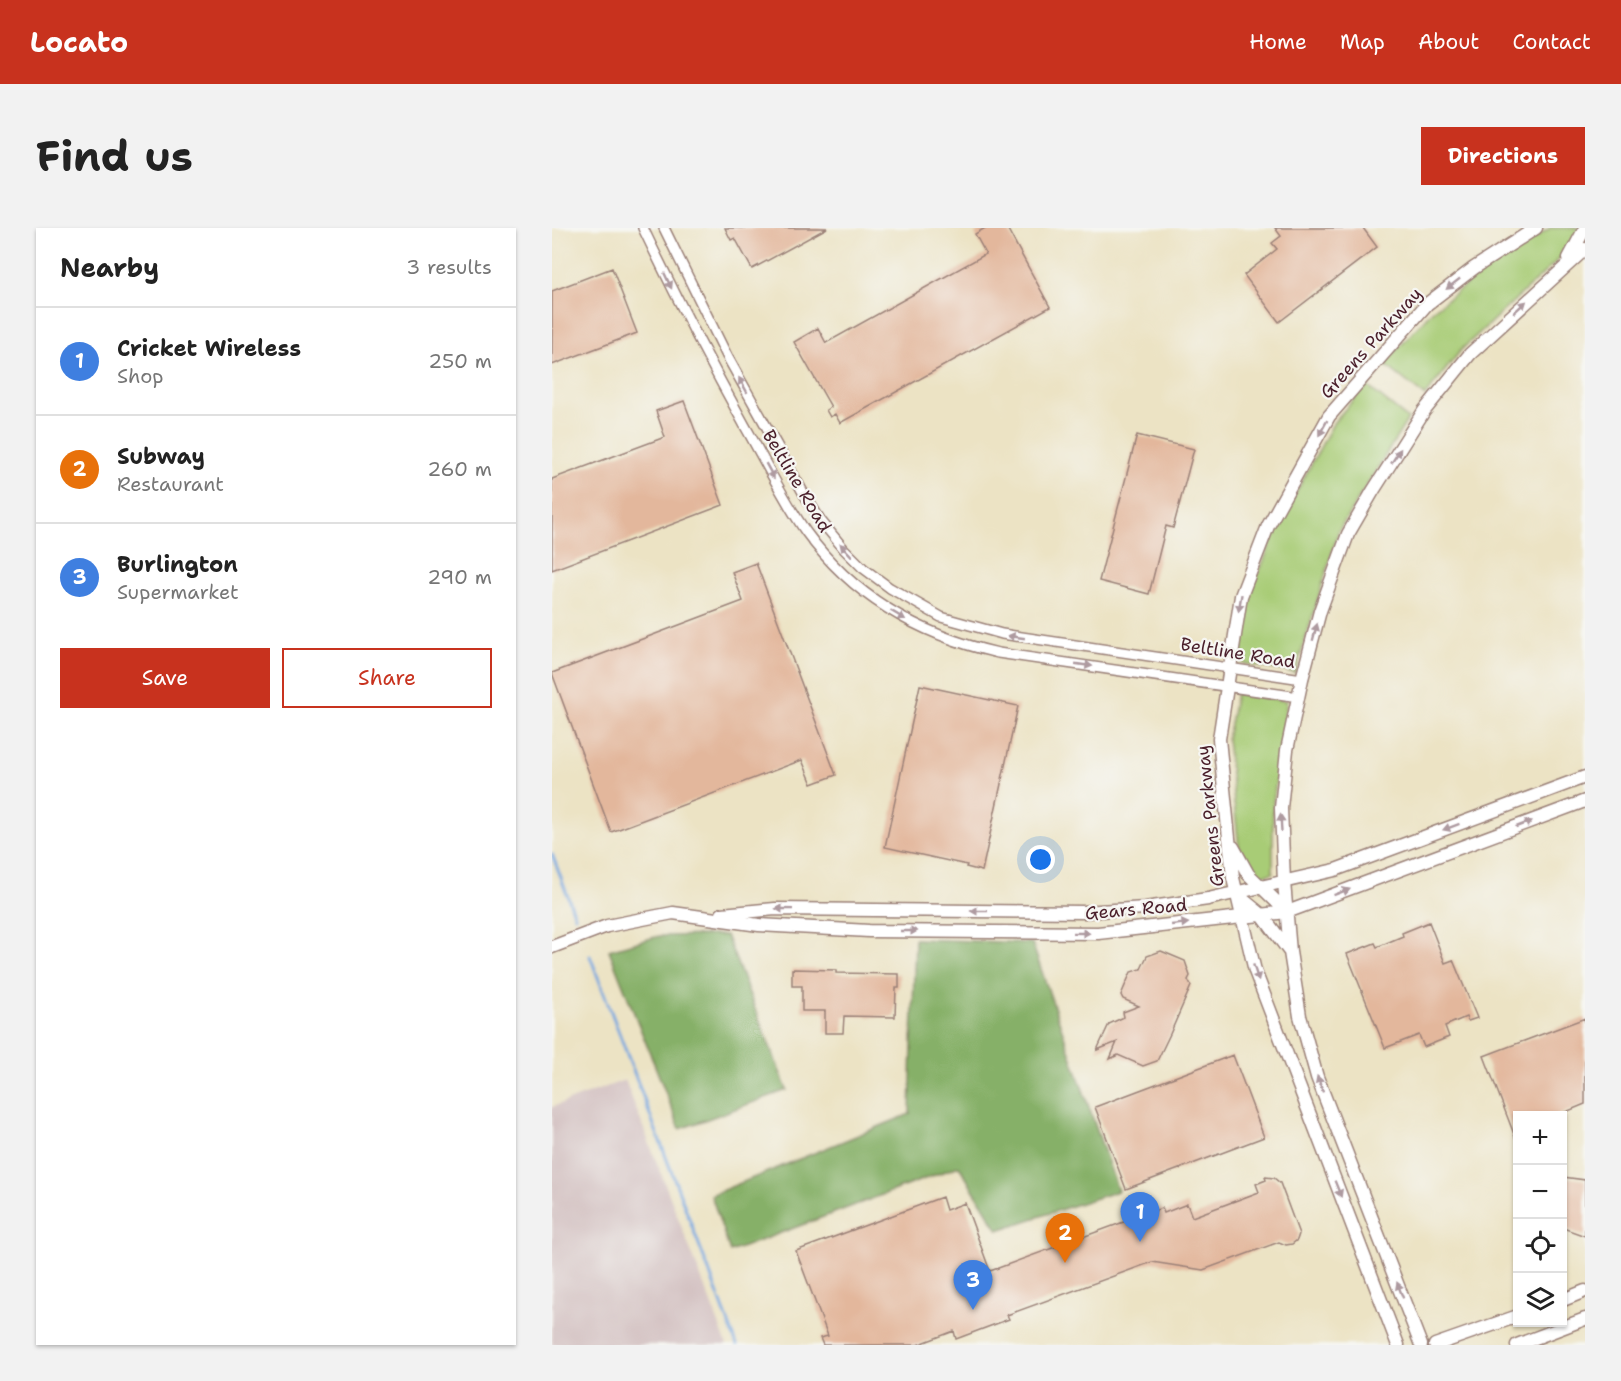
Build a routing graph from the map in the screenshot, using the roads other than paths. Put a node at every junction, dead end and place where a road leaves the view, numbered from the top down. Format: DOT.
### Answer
graph roads {
  1 [pos="643,228"];
  2 [pos="664,228"];
  3 [pos="1536,228"];
  4 [pos="1585,228"];
  5 [pos="1585,249"];
  6 [pos="1556,275"];
  7 [pos="1230,668"];
  8 [pos="1302,679"];
  9 [pos="1228,686"];
  10 [pos="1299,697"];
  11 [pos="1585,777"];
  12 [pos="1585,801"];
  13 [pos="1479,816"];
  14 [pos="1488,838"];
  15 [pos="1229,841"];
  16 [pos="1284,882"];
  17 [pos="1261,887"];
  18 [pos="1236,893"];
  19 [pos="869,911"];
  20 [pos="1038,911"];
  21 [pos="1287,912"];
  22 [pos="1262,915"];
  23 [pos="706,916"];
  24 [pos="1241,917"];
  25 [pos="870,931"];
  26 [pos="1040,932"];
  27 [pos="552,947"];
  28 [pos="1290,952"];
  29 [pos="1341,1139"];
  30 [pos="1321,1146"];
  31 [pos="1373,1222"];
  32 [pos="1355,1232"];
  33 [pos="1585,1292"];
  34 [pos="1567,1298"];
  35 [pos="1513,1318"];
  36 [pos="1585,1319"];
  37 [pos="1398,1345"];
  38 [pos="1421,1345"];
  39 [pos="1435,1345"];
  40 [pos="1517,1345"];
  1 -- 9 [label="street, Beltline Road, one-way"];
  7 -- 2 [label="street, Beltline Road, one-way"];
  3 -- 7 [label="street, Greens Parkway, one-way"];
  4 -- 6 [label="street"];
  5 -- 6 [label="street"];
  8 -- 6 [label="street, one-way"];
  7 -- 8 [label="street, Beltline Road"];
  7 -- 9 [label="street, Greens Parkway"];
  8 -- 10 [label="street"];
  9 -- 10 [label="street, Beltline Road"];
  9 -- 15 [label="street, Greens Parkway"];
  16 -- 10 [label="street, one-way"];
  11 -- 13 [label="street, Gears Road"];
  14 -- 12 [label="street, Gears Road, one-way"];
  13 -- 14 [label="street"];
  13 -- 16 [label="street, Gears Road, one-way"];
  21 -- 14 [label="street, Gears Road, one-way"];
  15 -- 17 [label="street"];
  15 -- 18 [label="street, Greens Parkway"];
  16 -- 17 [label="street, Gears Road"];
  16 -- 21 [label="street"];
  17 -- 18 [label="street, Gears Road"];
  17 -- 21 [label="street"];
  18 -- 20 [label="street, Gears Road"];
  18 -- 22 [label="street"];
  18 -- 24 [label="street, Greens Parkway"];
  20 -- 19 [label="street, Gears Road, one-way"];
  19 -- 23 [label="street, Gears Road, one-way"];
  19 -- 25 [label="street"];
  20 -- 26 [label="street"];
  21 -- 22 [label="street, Gears Road"];
  21 -- 28 [label="street"];
  22 -- 24 [label="street, Gears Road"];
  22 -- 28 [label="street"];
  23 -- 25 [label="street, Gears Road"];
  23 -- 27 [label="street, Gears Road"];
  26 -- 24 [label="street, Gears Road, one-way"];
  24 -- 30 [label="street, Greens Parkway, one-way"];
  25 -- 26 [label="street, Gears Road, one-way"];
  29 -- 28 [label="street, one-way"];
  29 -- 30 [label="street"];
  29 -- 31 [label="street"];
  30 -- 32 [label="street, Greens Parkway, one-way"];
  31 -- 32 [label="street"];
  38 -- 31 [label="street, one-way"];
  32 -- 37 [label="street, Greens Parkway"];
  33 -- 34 [label="street"];
  35 -- 39 [label="street"];
  36 -- 40 [label="street"];
}
